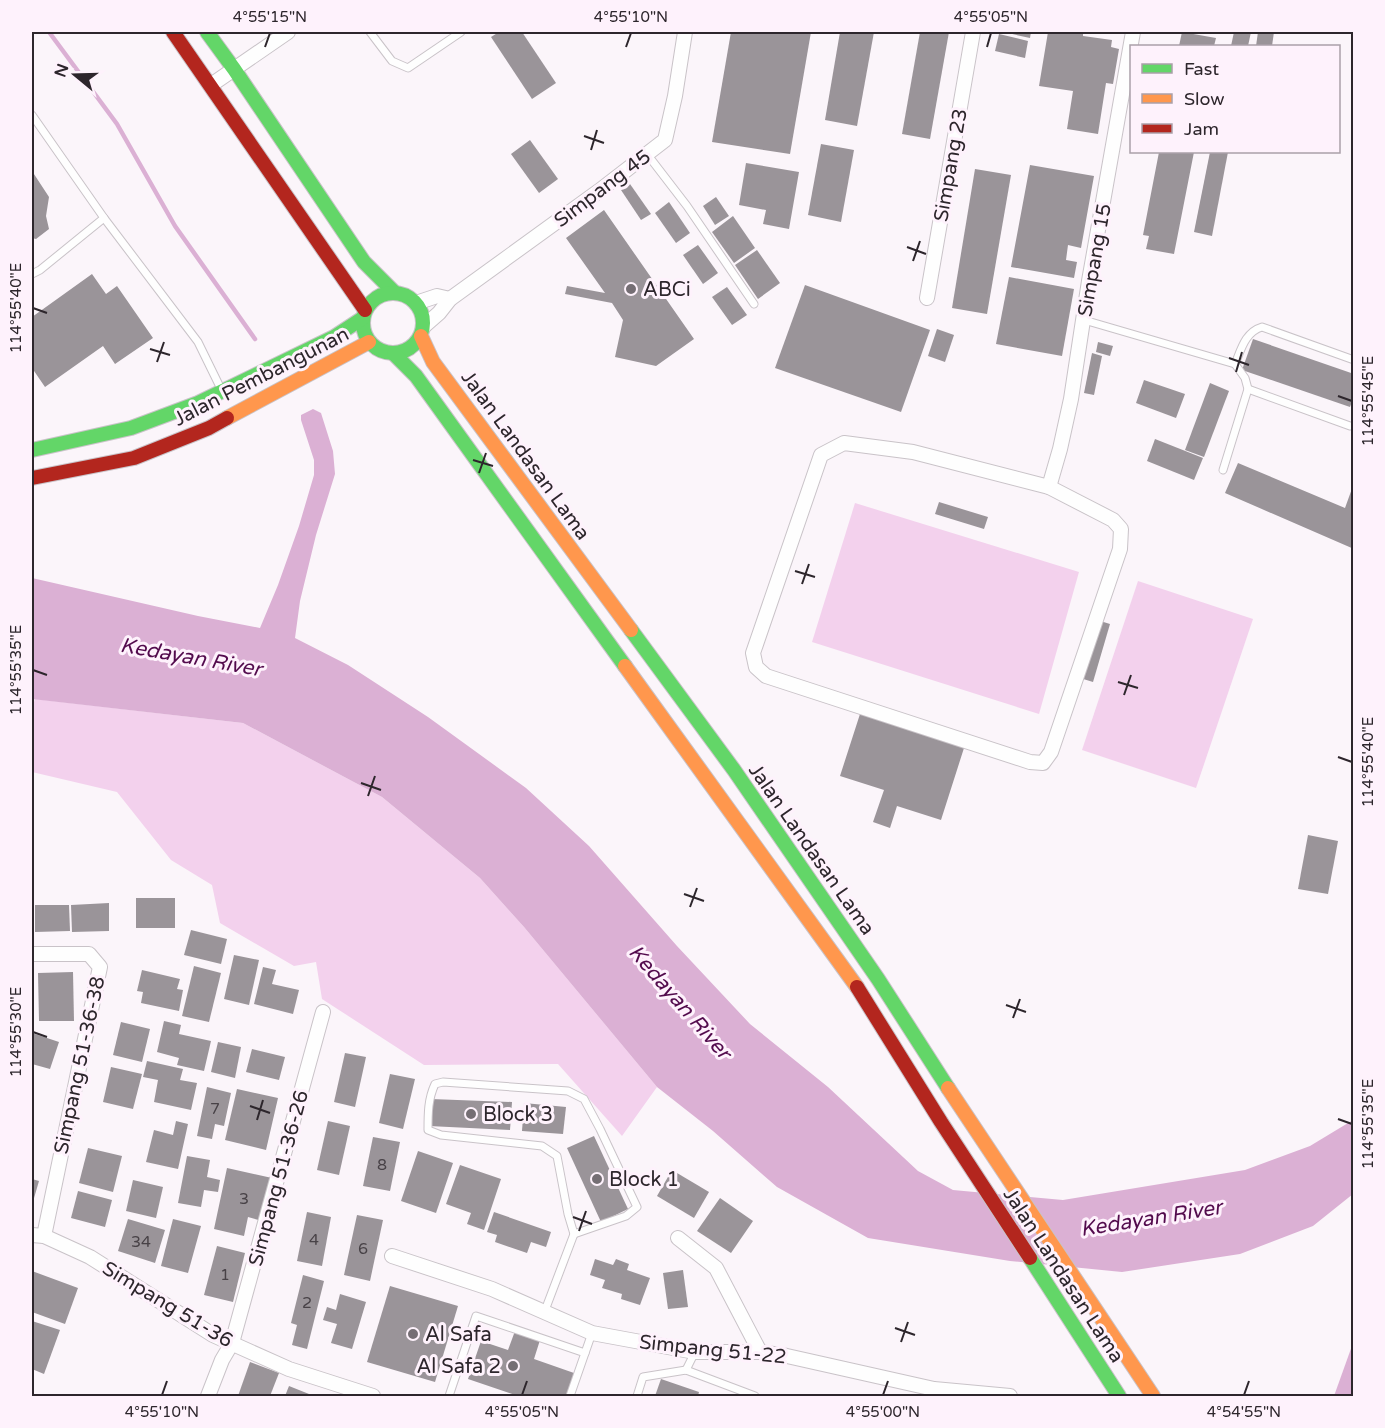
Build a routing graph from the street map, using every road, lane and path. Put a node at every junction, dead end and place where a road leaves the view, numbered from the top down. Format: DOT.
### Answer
graph roads {
  1 [pos="173,32"];
  2 [pos="207,32"];
  3 [pos="288,32"];
  4 [pos="370,32"];
  5 [pos="461,32"];
  6 [pos="685,32"];
  7 [pos="973,32"];
  8 [pos="1130,50"];
  9 [pos="234,69"];
  10 [pos="211,85"];
  11 [pos="32,115"];
  12 [pos="647,154"];
  13 [pos="292,205"];
  14 [pos="104,218"];
  15 [pos="32,274"];
  16 [pos="394,292"];
  17 [pos="927,298"];
  18 [pos="450,299"];
  19 [pos="416,303"];
  20 [pos="754,304"];
  21 [pos="364,314"];
  22 [pos="1084,320"];
  23 [pos="422,331"];
  24 [pos="369,342"];
  25 [pos="394,354"];
  26 [pos="1353,360"];
  27 [pos="1235,364"];
  28 [pos="1248,389"];
  29 [pos="222,391"];
  30 [pos="1353,426"];
  31 [pos="32,450"];
  32 [pos="1223,470"];
  33 [pos="32,478"];
  34 [pos="1049,487"];
  35 [pos="32,954"];
  36 [pos="323,1012"];
  37 [pos="574,1234"];
  38 [pos="38,1236"];
  39 [pos="678,1238"];
  40 [pos="392,1256"];
  41 [pos="544,1313"];
  42 [pos="592,1333"];
  43 [pos="232,1343"];
  44 [pos="695,1352"];
  45 [pos="760,1352"];
  46 [pos="585,1353"];
  47 [pos="1133,1366"];
  48 [pos="686,1370"];
  49 [pos="1116,1393"];
  50 [pos="208,1396"];
  51 [pos="373,1396"];
  52 [pos="448,1396"];
  53 [pos="570,1396"];
  54 [pos="637,1396"];
  55 [pos="755,1396"];
  56 [pos="1010,1396"];
  57 [pos="1153,1396"];
  58 [pos="1163,1396"];
  1 -- 10 [label="main road"];
  2 -- 9 [label="main road"];
  3 -- 9 [label="street"];
  4 -- 5 [label="lane"];
  6 -- 12 [label="street, Simpang 45"];
  7 -- 17 [label="street, Simpang 23"];
  8 -- 22 [label="street, Simpang 15"];
  9 -- 10 [label="street"];
  9 -- 13 [label="main road"];
  9 -- 16 [label="main road"];
  10 -- 13 [label="main road"];
  11 -- 14 [label="lane"];
  12 -- 18 [label="street, Simpang 45"];
  12 -- 20 [label="lane"];
  13 -- 21 [label="main road"];
  14 -- 15 [label="lane"];
  14 -- 29 [label="lane"];
  16 -- 19 [label="main road"];
  16 -- 21 [label="main road"];
  18 -- 19 [label="street"];
  18 -- 23 [label="street, Simpang 45"];
  19 -- 23 [label="main road"];
  21 -- 24 [label="main road"];
  21 -- 29 [label="main road, Jalan Pembangunan"];
  22 -- 27 [label="lane"];
  22 -- 34 [label="street, Simpang 15"];
  23 -- 25 [label="main road"];
  23 -- 47 [label="main road, Jalan Landasan Lama"];
  24 -- 25 [label="main road"];
  24 -- 33 [label="main road, Jalan Pembangunan"];
  25 -- 49 [label="main road, Jalan Landasan Lama"];
  26 -- 27 [label="lane"];
  27 -- 28 [label="lane"];
  28 -- 30 [label="lane"];
  28 -- 32 [label="lane"];
  29 -- 31 [label="main road, Jalan Pembangunan"];
  34 -- 34 [label="street"];
  35 -- 38 [label="street, Simpang 51-36-38"];
  36 -- 43 [label="street, Simpang 51-36-26"];
  37 -- 37 [label="lane"];
  37 -- 41 [label="lane"];
  38 -- 43 [label="street, Simpang 51-36"];
  39 -- 45 [label="street"];
  40 -- 41 [label="street, Simpang 51-22"];
  41 -- 42 [label="street, Simpang 51-22"];
  42 -- 44 [label="street, Simpang 51-22"];
  42 -- 46 [label="lane"];
  43 -- 50 [label="street, Simpang 51-36-26"];
  43 -- 51 [label="street, Simpang 51-36"];
  44 -- 45 [label="street, Simpang 51-22"];
  44 -- 48 [label="lane"];
  45 -- 56 [label="street, Simpang 51-22"];
  46 -- 52 [label="lane"];
  46 -- 53 [label="lane"];
  47 -- 57 [label="main road, Jalan Landasan Lama"];
  47 -- 58 [label="main road"];
  48 -- 54 [label="lane"];
  48 -- 55 [label="lane"];
}
